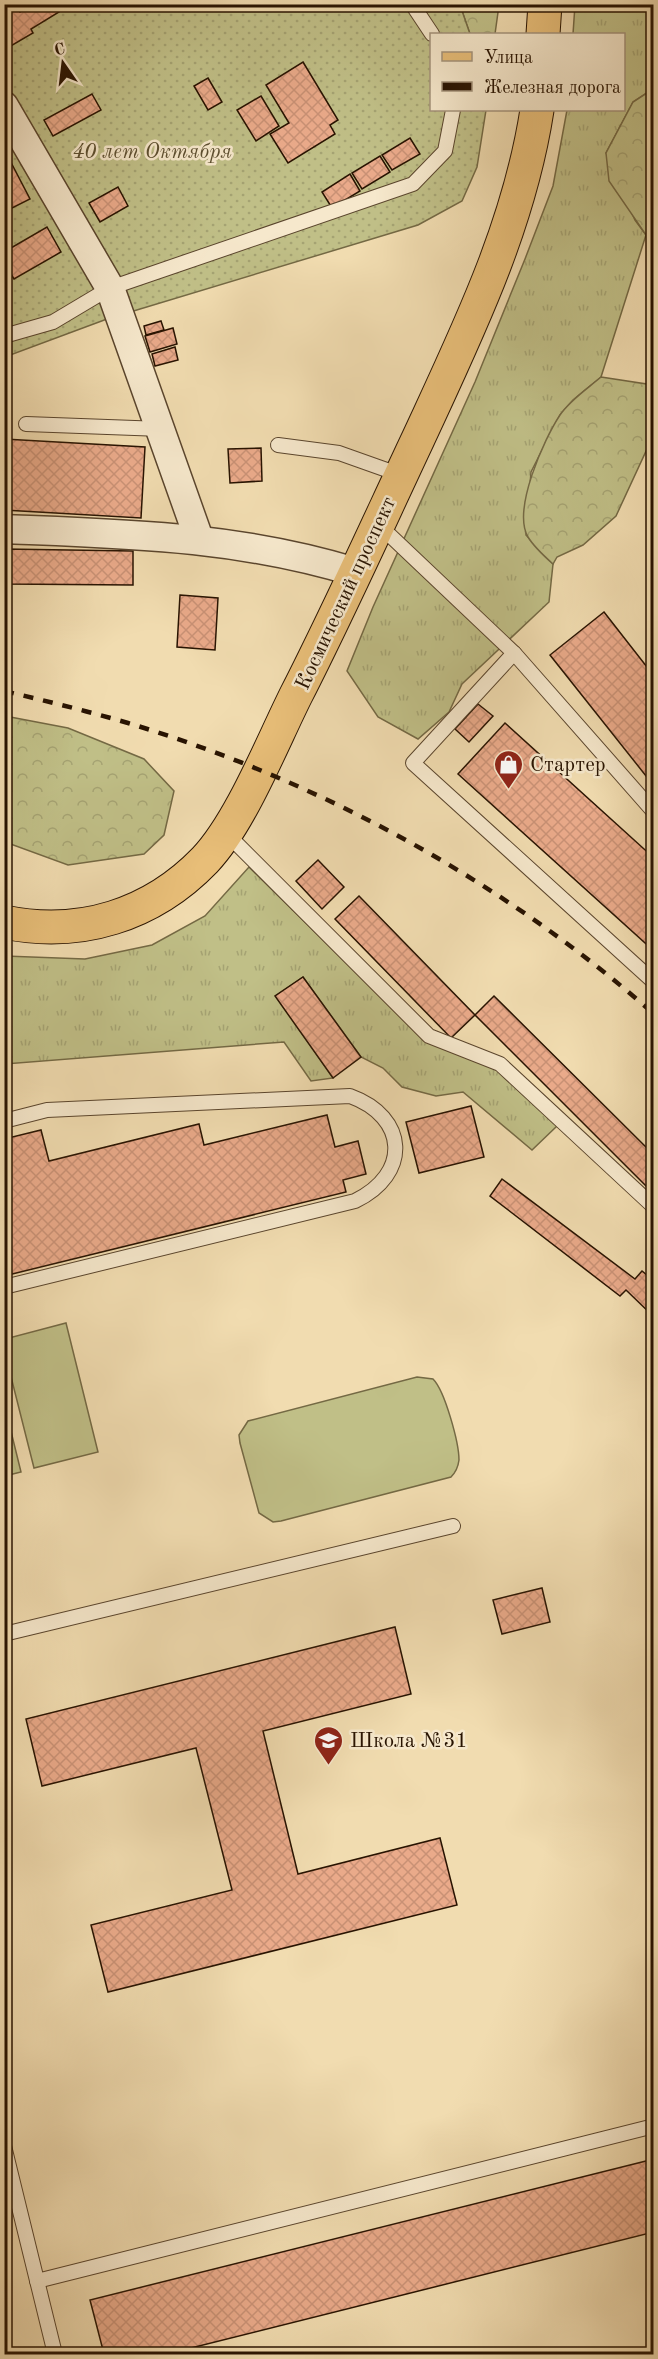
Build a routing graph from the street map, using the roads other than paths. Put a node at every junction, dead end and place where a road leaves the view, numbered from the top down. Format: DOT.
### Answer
graph roads {
  1 [pos="412,4"];
  2 [pos="545,4"];
  3 [pos="431,33"];
  4 [pos="543,33"];
  5 [pos="4,106"];
  6 [pos="453,111"];
  7 [pos="537,111"];
  8 [pos="110,288"];
  9 [pos="4,336"];
  10 [pos="26,424"];
  11 [pos="162,429"];
  12 [pos="278,445"];
  13 [pos="401,475"];
  14 [pos="378,524"];
  15 [pos="4,529"];
  16 [pos="199,539"];
  17 [pos="356,572"];
  18 [pos="514,653"];
  19 [pos="654,812"];
  20 [pos="226,834"];
  21 [pos="4,922"];
  22 [pos="654,982"];
  23 [pos="33,1114"];
  24 [pos="4,1115"];
  25 [pos="4,1121"];
  26 [pos="654,1207"];
  27 [pos="4,1287"];
  28 [pos="453,1526"];
  29 [pos="4,1634"];
  30 [pos="654,2126"];
  31 [pos="4,2146"];
  32 [pos="37,2281"];
  33 [pos="56,2355"];
  1 -- 3 [label="lane"];
  2 -- 4 [label="main road"];
  5 -- 8 [label="street"];
  6 -- 8 [label="lane"];
  7 -- 13 [label="main road, Космический проспект"];
  8 -- 9 [label="lane"];
  8 -- 11 [label="street"];
  10 -- 11 [label="lane"];
  11 -- 16 [label="street"];
  12 -- 13 [label="lane"];
  13 -- 14 [label="main road, Космический проспект"];
  14 -- 17 [label="main road, Космический проспект"];
  14 -- 18 [label="lane"];
  15 -- 16 [label="street"];
  16 -- 17 [label="street"];
  17 -- 20 [label="main road, Космический проспект"];
  18 -- 19 [label="lane"];
  18 -- 22 [label="lane"];
  20 -- 21 [label="main road, Космический проспект"];
  20 -- 26 [label="lane"];
  23 -- 24 [label="lane"];
  23 -- 25 [label="lane"];
  23 -- 27 [label="lane"];
  28 -- 29 [label="lane"];
  30 -- 32 [label="lane"];
  31 -- 32 [label="lane"];
  32 -- 33 [label="lane"];
}
